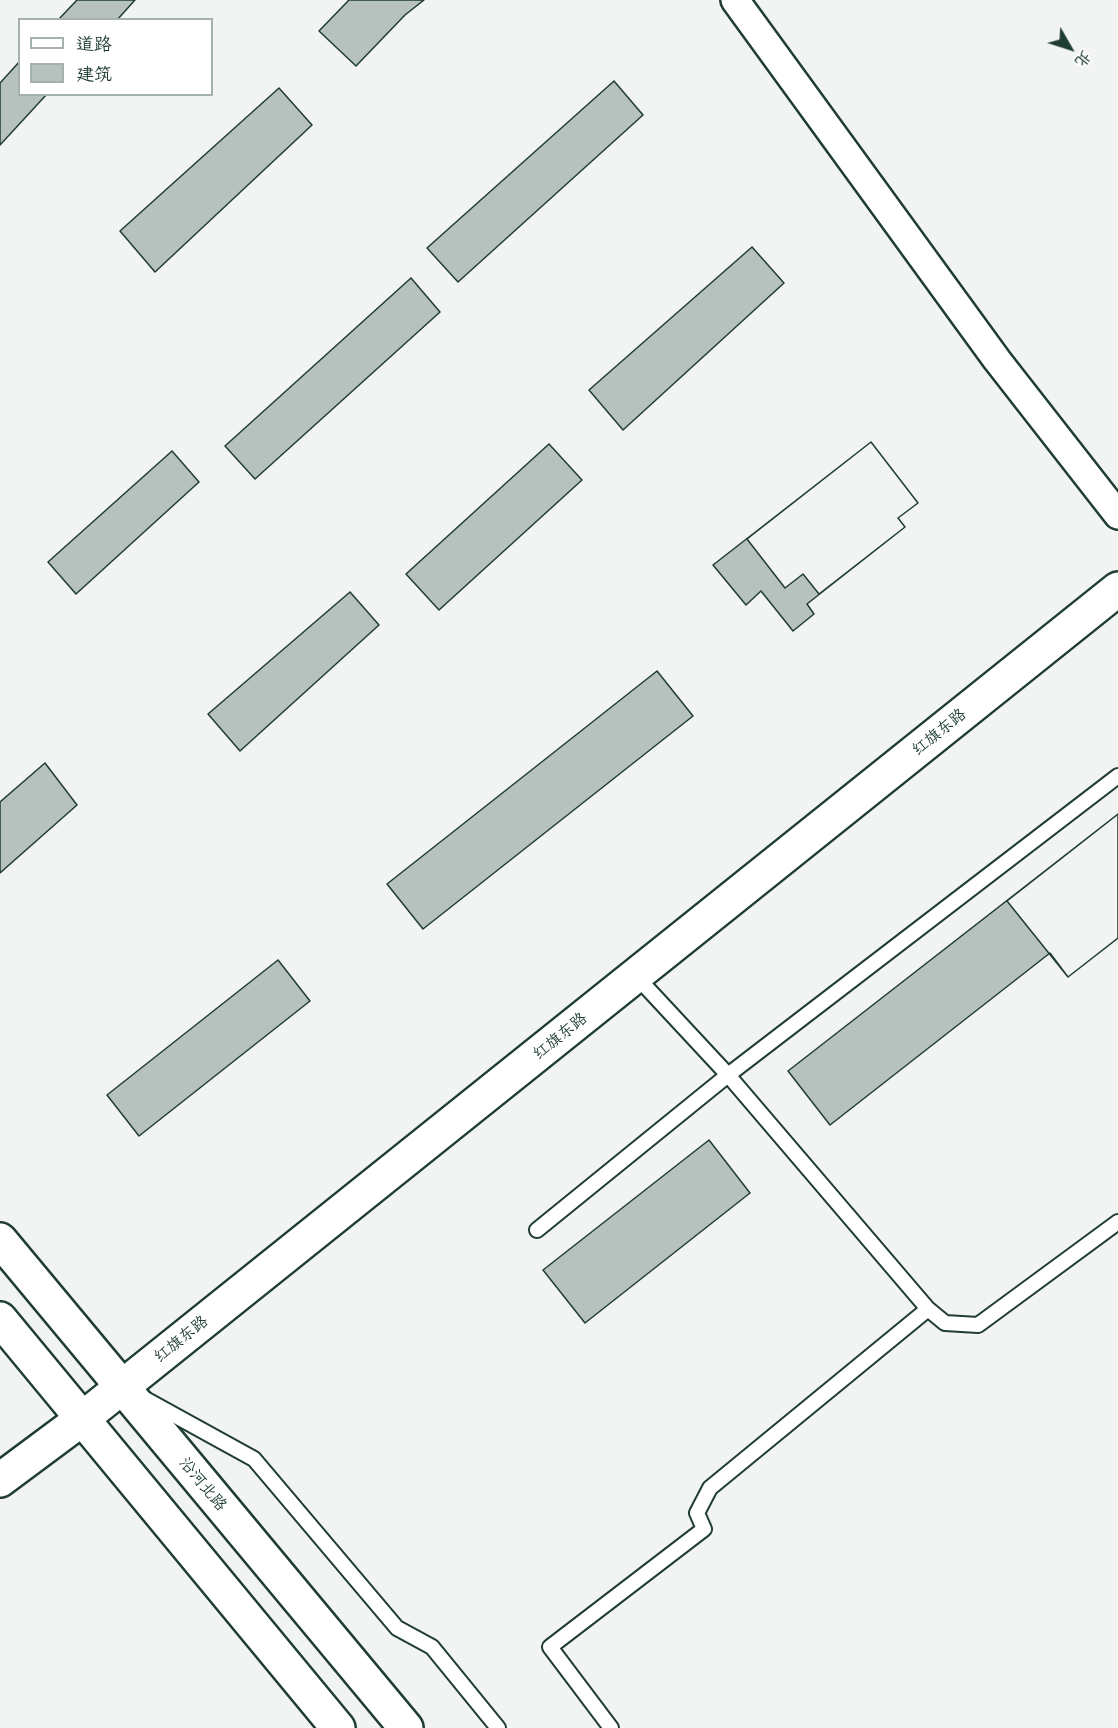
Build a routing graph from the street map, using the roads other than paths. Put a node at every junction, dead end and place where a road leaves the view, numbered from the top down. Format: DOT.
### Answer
graph roads {
  1 [pos="735,0"];
  2 [pos="1118,515"];
  3 [pos="1118,588"];
  4 [pos="1118,776"];
  5 [pos="635,975"];
  6 [pos="728,1075"];
  7 [pos="1118,1222"];
  8 [pos="537,1230"];
  9 [pos="0,1240"];
  10 [pos="928,1309"];
  11 [pos="0,1320"];
  12 [pos="122,1386"];
  13 [pos="82,1419"];
  14 [pos="0,1480"];
  15 [pos="338,1728"];
  16 [pos="406,1728"];
  17 [pos="498,1728"];
  18 [pos="611,1728"];
  1 -- 2 [label="street"];
  3 -- 5 [label="street, 红旗东路"];
  4 -- 6 [label="lane"];
  5 -- 6 [label="lane"];
  5 -- 12 [label="street, 红旗东路"];
  6 -- 8 [label="lane"];
  6 -- 10 [label="lane"];
  7 -- 10 [label="lane"];
  9 -- 12 [label="street, 沿河北路"];
  10 -- 18 [label="lane"];
  11 -- 13 [label="street"];
  12 -- 13 [label="street, 红旗东路"];
  12 -- 16 [label="street, 沿河北路"];
  12 -- 17 [label="lane"];
  13 -- 14 [label="street, 红旗东路"];
  13 -- 15 [label="street"];
}
